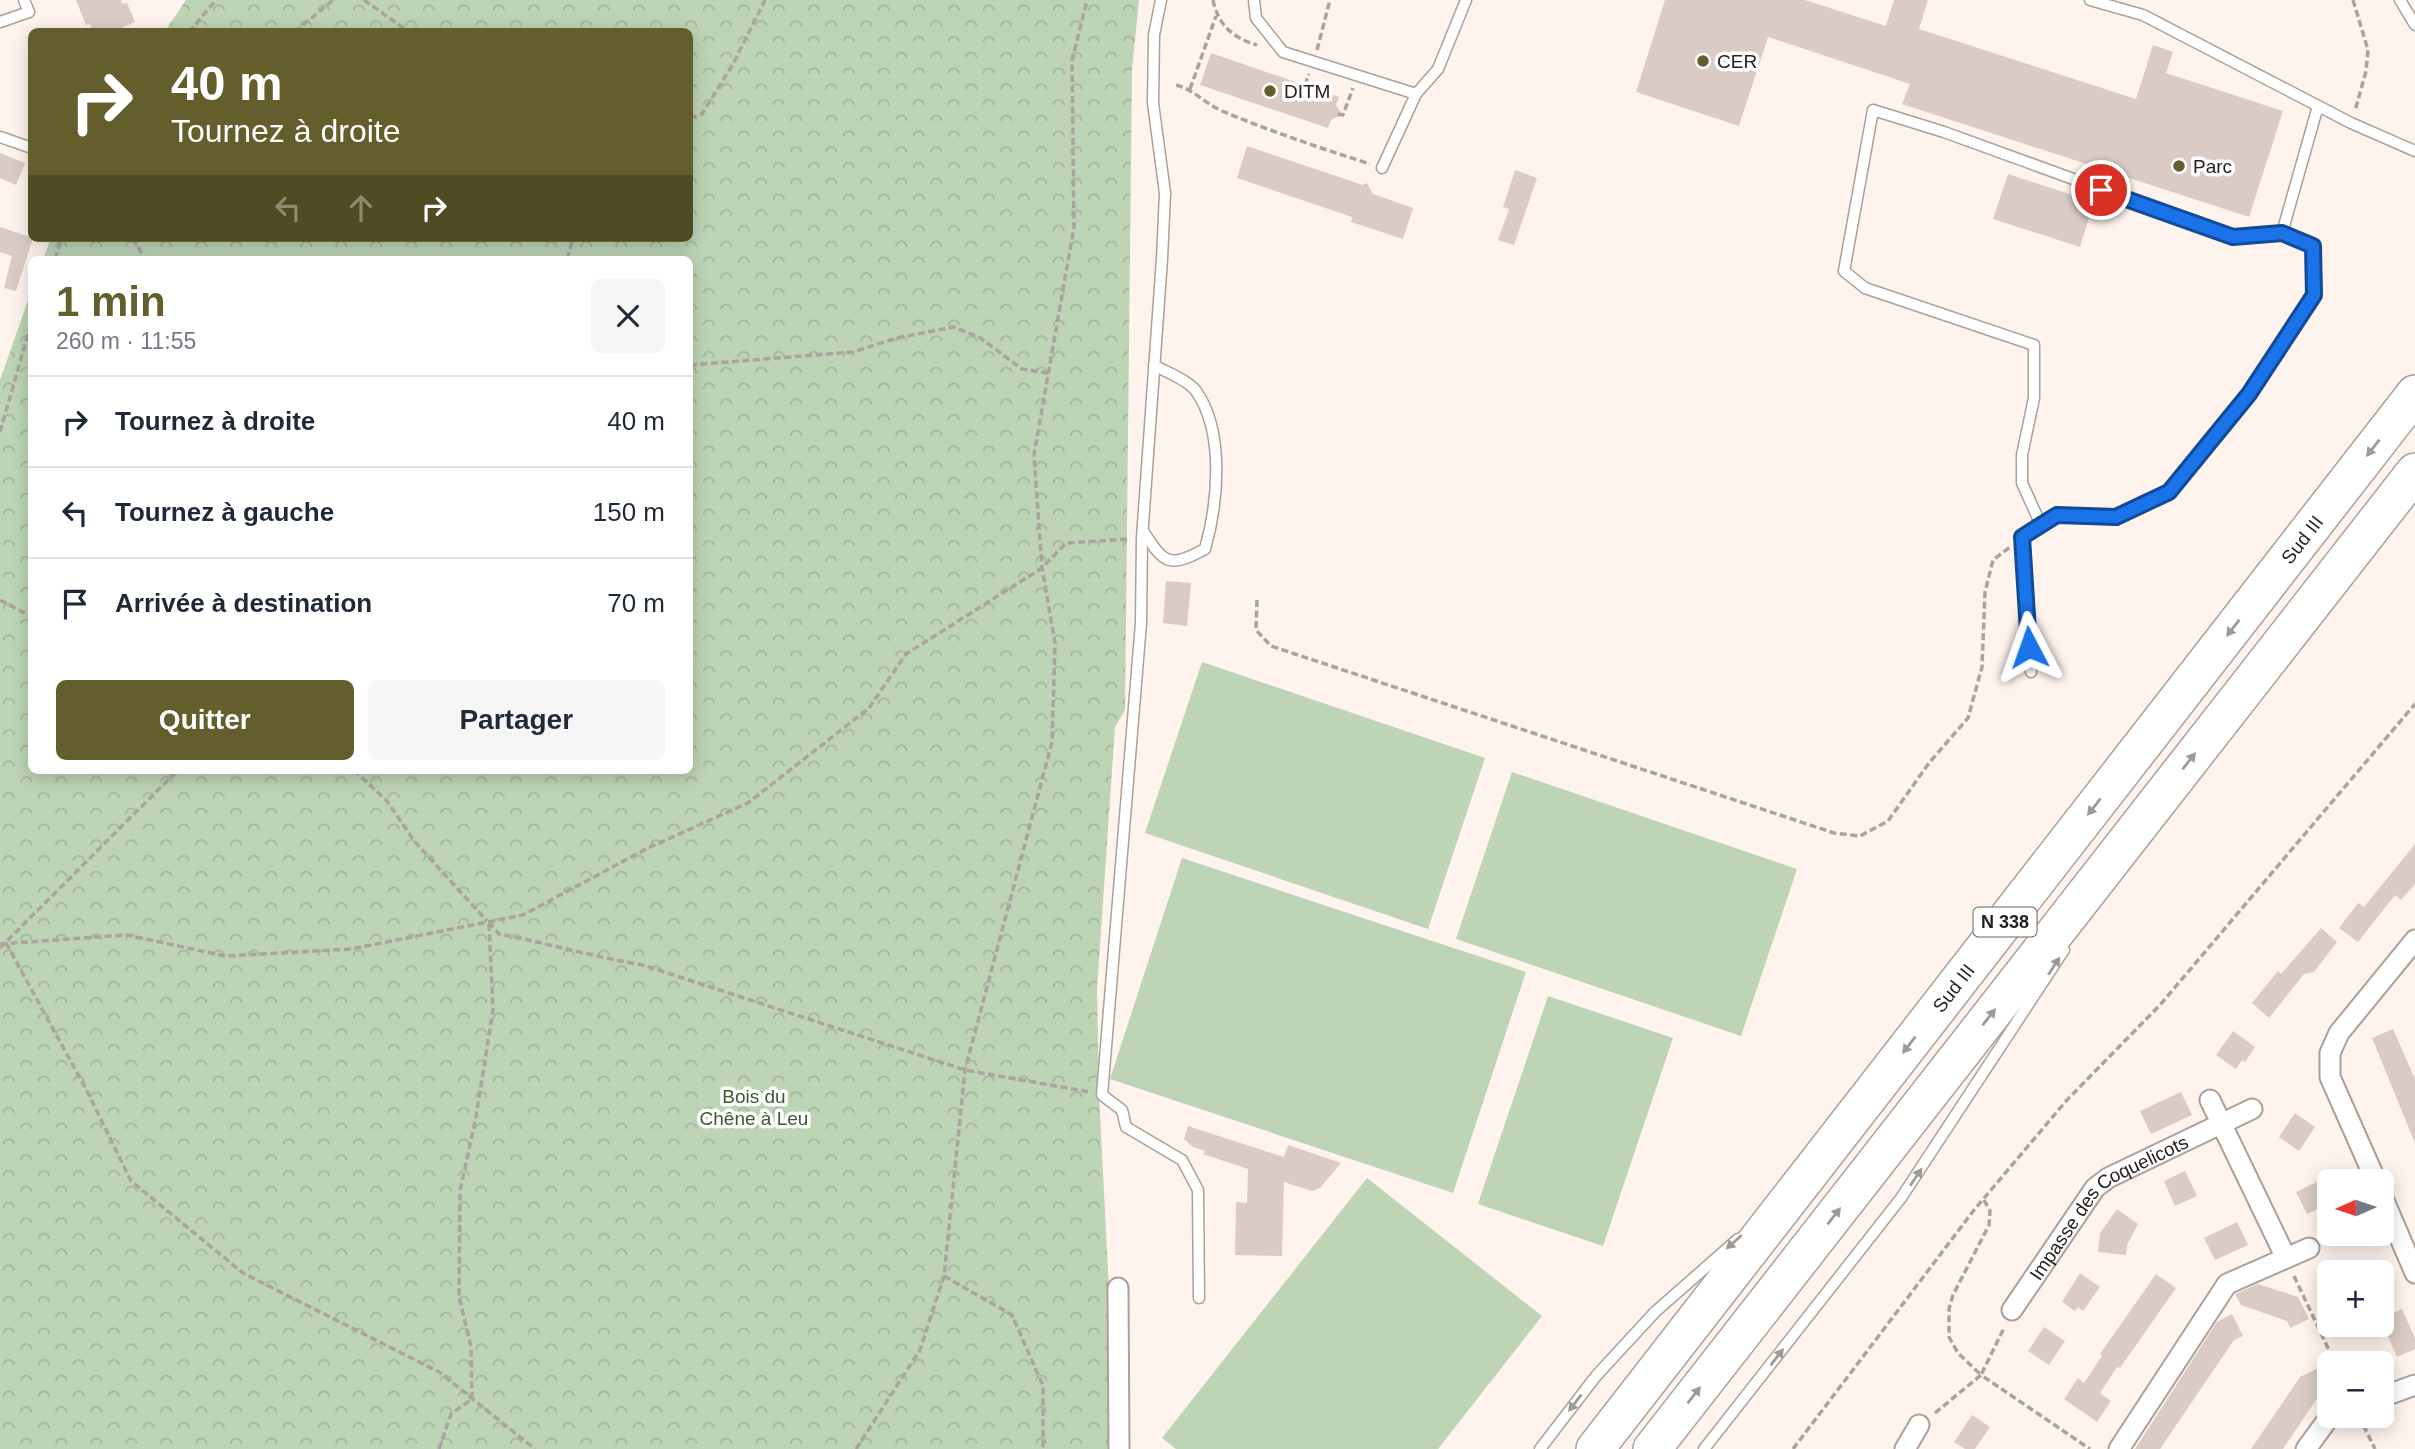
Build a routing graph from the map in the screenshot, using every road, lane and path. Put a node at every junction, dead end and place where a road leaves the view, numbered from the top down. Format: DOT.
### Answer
graph roads {
  1 [pos="24,0"];
  2 [pos="216,0"];
  3 [pos="333,0"];
  4 [pos="364,0"];
  5 [pos="765,0"];
  6 [pos="1087,0"];
  7 [pos="1161,0"];
  8 [pos="1213,0"];
  9 [pos="1254,0"];
  10 [pos="1330,0"];
  11 [pos="1466,0"];
  12 [pos="2090,0"];
  13 [pos="2353,0"];
  14 [pos="2400,0"];
  15 [pos="1216,16"];
  16 [pos="0,22"];
  17 [pos="2415,25"];
  18 [pos="192,28"];
  19 [pos="300,28"];
  20 [pos="403,28"];
  21 [pos="1283,52"];
  22 [pos="1313,63"];
  23 [pos="1198,67"];
  24 [pos="1205,69"];
  25 [pos="1309,75"];
  26 [pos="1175,85"];
  27 [pos="1305,85"];
  28 [pos="1353,86"];
  29 [pos="1190,89"];
  30 [pos="1416,94"];
  31 [pos="2318,106"];
  32 [pos="1338,114"];
  33 [pos="693,117"];
  34 [pos="2351,123"];
  35 [pos="0,137"];
  36 [pos="28,147"];
  37 [pos="2415,151"];
  38 [pos="1382,168"];
  39 [pos="2282,233"];
  40 [pos="28,334"];
  41 [pos="693,365"];
  42 [pos="1154,365"];
  43 [pos="1048,373"];
  44 [pos="2415,394"];
  45 [pos="0,432"];
  46 [pos="2415,472"];
  47 [pos="2041,525"];
  48 [pos="1142,534"];
  49 [pos="2022,537"];
  50 [pos="1042,568"];
  51 [pos="0,600"];
  52 [pos="1257,600"];
  53 [pos="28,615"];
  54 [pos="2031,672"];
  55 [pos="2415,704"];
  56 [pos="174,774"];
  57 [pos="358,774"];
  58 [pos="2164,793"];
  59 [pos="2099,895"];
  60 [pos="488,921"];
  61 [pos="2415,940"];
  62 [pos="2070,941"];
  63 [pos="2,945"];
  64 [pos="965,1070"];
  65 [pos="1102,1095"];
  66 [pos="2210,1100"];
  67 [pos="2252,1110"];
  68 [pos="2221,1123"];
  69 [pos="2370,1169"];
  70 [pos="1804,1180"];
  71 [pos="1983,1199"];
  72 [pos="1754,1224"];
  73 [pos="2394,1224"];
  74 [pos="1744,1233"];
  75 [pos="2309,1248"];
  76 [pos="2286,1258"];
  77 [pos="2415,1273"];
  78 [pos="944,1276"];
  79 [pos="1118,1288"];
  80 [pos="1199,1298"];
  81 [pos="2012,1310"];
  82 [pos="2329,1351"];
  83 [pos="1981,1375"];
  84 [pos="2415,1385"];
  85 [pos="2394,1393"];
  86 [pos="472,1399"];
  87 [pos="1919,1425"];
  88 [pos="2321,1428"];
  89 [pos="2365,1428"];
  90 [pos="439,1449"];
  91 [pos="535,1449"];
  92 [pos="856,1449"];
  93 [pos="1043,1449"];
  94 [pos="1119,1449"];
  95 [pos="1540,1449"];
  96 [pos="1595,1449"];
  97 [pos="1652,1449"];
  98 [pos="1704,1449"];
  99 [pos="1793,1449"];
  100 [pos="1905,1449"];
  101 [pos="2090,1449"];
  102 [pos="2119,1449"];
  103 [pos="2306,1449"];
  104 [pos="2375,1449"];
  1 -- 16 [label="lane"];
  2 -- 18 [label="path"];
  3 -- 19 [label="path"];
  4 -- 20 [label="path"];
  5 -- 33 [label="path"];
  6 -- 43 [label="path"];
  7 -- 42 [label="lane"];
  8 -- 15 [label="path"];
  9 -- 21 [label="lane"];
  10 -- 22 [label="path"];
  11 -- 30 [label="lane"];
  12 -- 31 [label="lane"];
  13 -- 34 [label="path"];
  14 -- 17 [label="lane"];
  15 -- 21 [label="path"];
  15 -- 23 [label="path"];
  21 -- 22 [label="lane"];
  22 -- 30 [label="lane"];
  23 -- 24 [label="path"];
  23 -- 29 [label="path"];
  25 -- 27 [label="path"];
  26 -- 29 [label="path"];
  28 -- 32 [label="path"];
  29 -- 38 [label="path"];
  30 -- 38 [label="lane"];
  31 -- 34 [label="lane"];
  31 -- 39 [label="lane"];
  34 -- 37 [label="lane"];
  35 -- 36 [label="lane"];
  39 -- 47 [label="lane"];
  39 -- 47 [label="lane"];
  40 -- 45 [label="path"];
  41 -- 43 [label="path"];
  42 -- 48 [label="lane"];
  42 -- 48 [label="lane"];
  43 -- 50 [label="path"];
  44 -- 70 [label="highway, Sud III / N 338, one-way"];
  58 -- 46 [label="highway, N 338, one-way"];
  47 -- 49 [label="lane"];
  48 -- 50 [label="path"];
  48 -- 65 [label="lane"];
  49 -- 52 [label="path"];
  49 -- 54 [label="lane"];
  50 -- 60 [label="path"];
  50 -- 64 [label="path"];
  51 -- 53 [label="path"];
  55 -- 71 [label="path"];
  56 -- 63 [label="path"];
  57 -- 60 [label="path"];
  58 -- 59 [label="lane"];
  97 -- 58 [label="highway, N 338, one-way"];
  60 -- 63 [label="path"];
  60 -- 64 [label="path"];
  60 -- 86 [label="path"];
  61 -- 69 [label="street"];
  98 -- 62 [label="lane, one-way"];
  63 -- 86 [label="path"];
  64 -- 65 [label="path"];
  64 -- 78 [label="path"];
  65 -- 80 [label="lane"];
  66 -- 68 [label="street"];
  67 -- 68 [label="street, Impasse des Coquelicots"];
  68 -- 76 [label="street"];
  68 -- 81 [label="street, Impasse des Coquelicots"];
  70 -- 72 [label="lane"];
  70 -- 96 [label="highway, Sud III / N 338"];
  71 -- 83 [label="path"];
  71 -- 99 [label="path"];
  73 -- 77 [label="street"];
  74 -- 95 [label="lane, one-way"];
  75 -- 76 [label="street"];
  76 -- 82 [label="path"];
  76 -- 102 [label="street"];
  78 -- 92 [label="path"];
  78 -- 93 [label="path"];
  79 -- 94 [label="street"];
  81 -- 83 [label="path"];
  83 -- 87 [label="path"];
  83 -- 101 [label="path"];
  84 -- 85 [label="street"];
  86 -- 90 [label="path"];
  86 -- 91 [label="path"];
  87 -- 100 [label="street"];
  88 -- 103 [label="street"];
  89 -- 104 [label="path"];
}
